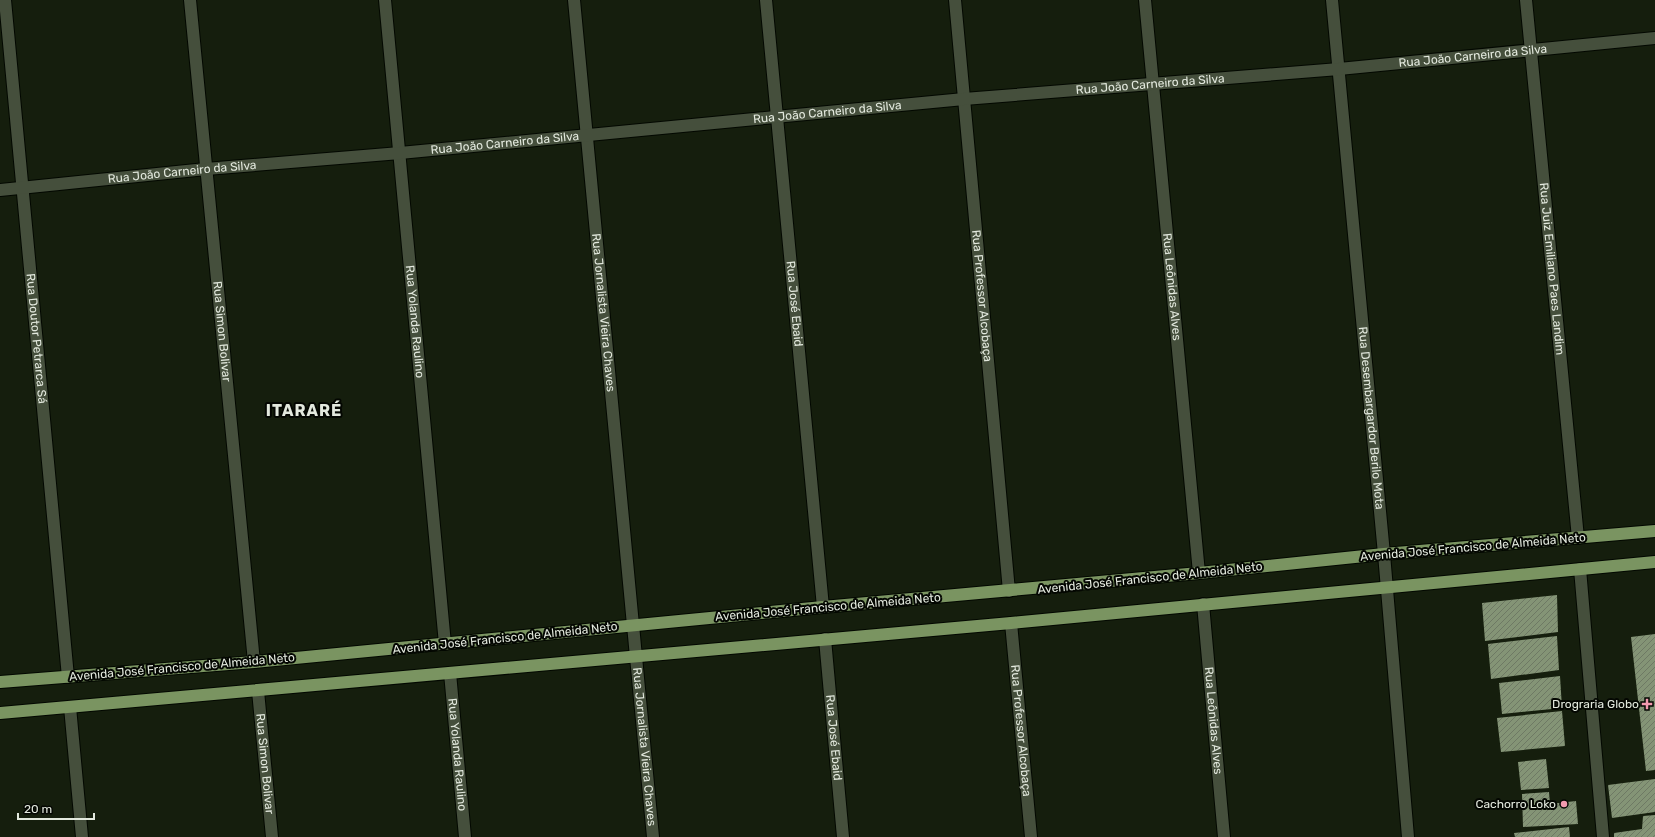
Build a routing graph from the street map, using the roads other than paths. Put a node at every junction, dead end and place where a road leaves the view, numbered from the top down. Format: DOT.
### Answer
graph roads {
  1 [pos="6,0"];
  2 [pos="190,0"];
  3 [pos="385,0"];
  4 [pos="574,0"];
  5 [pos="766,0"];
  6 [pos="955,0"];
  7 [pos="1146,0"];
  8 [pos="1332,0"];
  9 [pos="1526,0"];
  10 [pos="1655,38"];
  11 [pos="1531,50"];
  12 [pos="1339,69"];
  13 [pos="1153,85"];
  14 [pos="964,99"];
  15 [pos="777,117"];
  16 [pos="586,134"];
  17 [pos="400,153"];
  18 [pos="206,168"];
  19 [pos="23,187"];
  20 [pos="0,190"];
  21 [pos="1655,530"];
  22 [pos="1578,538"];
  23 [pos="1384,554"];
  24 [pos="1655,562"];
  25 [pos="1580,569"];
  26 [pos="1199,573"];
  27 [pos="1387,587"];
  28 [pos="1009,591"];
  29 [pos="1203,604"];
  30 [pos="823,607"];
  31 [pos="1011,624"];
  32 [pos="632,625"];
  33 [pos="826,639"];
  34 [pos="445,644"];
  35 [pos="637,656"];
  36 [pos="254,662"];
  37 [pos="450,673"];
  38 [pos="68,677"];
  39 [pos="0,682"];
  40 [pos="258,691"];
  41 [pos="70,707"];
  42 [pos="0,713"];
  43 [pos="82,837"];
  44 [pos="272,837"];
  45 [pos="465,837"];
  46 [pos="653,837"];
  47 [pos="843,837"];
  48 [pos="1030,837"];
  49 [pos="1224,837"];
  50 [pos="1408,837"];
  51 [pos="1603,837"];
  1 -- 19 [label="street, Rua Doutor Petrarca Sá"];
  2 -- 18 [label="street, Rua Simon Bolivar"];
  3 -- 17 [label="street, Rua Yolanda Raulino"];
  4 -- 16 [label="street, Rua Jornalista Vieira Chaves"];
  5 -- 15 [label="street, Rua José Ebaid"];
  6 -- 14 [label="street, Rua Professor Alcobaça"];
  7 -- 13 [label="street, Rua Leônidas Alves"];
  8 -- 12 [label="street, Rua Desembargardor Berilo Mota"];
  9 -- 11 [label="street, Rua Juiz Emiliano Paes Landim"];
  10 -- 11 [label="street, Rua João Carneiro da Silva"];
  11 -- 12 [label="street, Rua João Carneiro da Silva"];
  11 -- 22 [label="street, Rua Juiz Emiliano Paes Landim"];
  12 -- 13 [label="street, Rua João Carneiro da Silva"];
  12 -- 23 [label="street, Rua Desembargardor Berilo Mota"];
  13 -- 14 [label="street, Rua João Carneiro da Silva"];
  13 -- 26 [label="street, Rua Leônidas Alves"];
  14 -- 15 [label="street, Rua João Carneiro da Silva"];
  14 -- 28 [label="street, Rua Professor Alcobaça"];
  15 -- 16 [label="street, Rua João Carneiro da Silva"];
  15 -- 30 [label="street, Rua José Ebaid"];
  16 -- 17 [label="street, Rua João Carneiro da Silva"];
  16 -- 32 [label="street, Rua Jornalista Vieira Chaves"];
  17 -- 18 [label="street, Rua João Carneiro da Silva"];
  17 -- 34 [label="street, Rua Yolanda Raulino"];
  18 -- 19 [label="street, Rua João Carneiro da Silva"];
  18 -- 36 [label="street, Rua Simon Bolivar"];
  19 -- 20 [label="street, Rua João Carneiro da Silva"];
  19 -- 38 [label="street, Rua Doutor Petrarca Sá"];
  21 -- 22 [label="main road, Avenida José Francisco de Almeida Neto"];
  22 -- 23 [label="main road, Avenida José Francisco de Almeida Neto"];
  23 -- 26 [label="main road, Avenida José Francisco de Almeida Neto"];
  23 -- 27 [label="street, Rua Desembargardor Berilo Mota"];
  24 -- 25 [label="main road"];
  25 -- 27 [label="main road"];
  25 -- 51 [label="street"];
  26 -- 28 [label="main road, Avenida José Francisco de Almeida Neto"];
  27 -- 29 [label="main road"];
  27 -- 50 [label="street, Rua Desembargardor Berilo Mota"];
  28 -- 30 [label="main road, Avenida José Francisco de Almeida Neto"];
  29 -- 31 [label="main road"];
  29 -- 49 [label="street, Rua Leônidas Alves"];
  30 -- 32 [label="main road, Avenida José Francisco de Almeida Neto"];
  31 -- 33 [label="main road"];
  31 -- 48 [label="street, Rua Professor Alcobaça"];
  32 -- 34 [label="main road, Avenida José Francisco de Almeida Neto"];
  32 -- 35 [label="street, Rua Jornalista Vieira Chaves"];
  33 -- 35 [label="main road"];
  33 -- 47 [label="street, Rua José Ebaid"];
  34 -- 36 [label="main road, Avenida José Francisco de Almeida Neto"];
  35 -- 37 [label="main road"];
  35 -- 46 [label="street, Rua Jornalista Vieira Chaves"];
  36 -- 38 [label="main road, Avenida José Francisco de Almeida Neto"];
  37 -- 40 [label="main road"];
  37 -- 45 [label="street, Rua Yolanda Raulino"];
  38 -- 39 [label="main road, Avenida José Francisco de Almeida Neto"];
  40 -- 41 [label="main road"];
  40 -- 44 [label="street, Rua Simon Bolivar"];
  41 -- 42 [label="main road"];
  41 -- 43 [label="street"];
}
